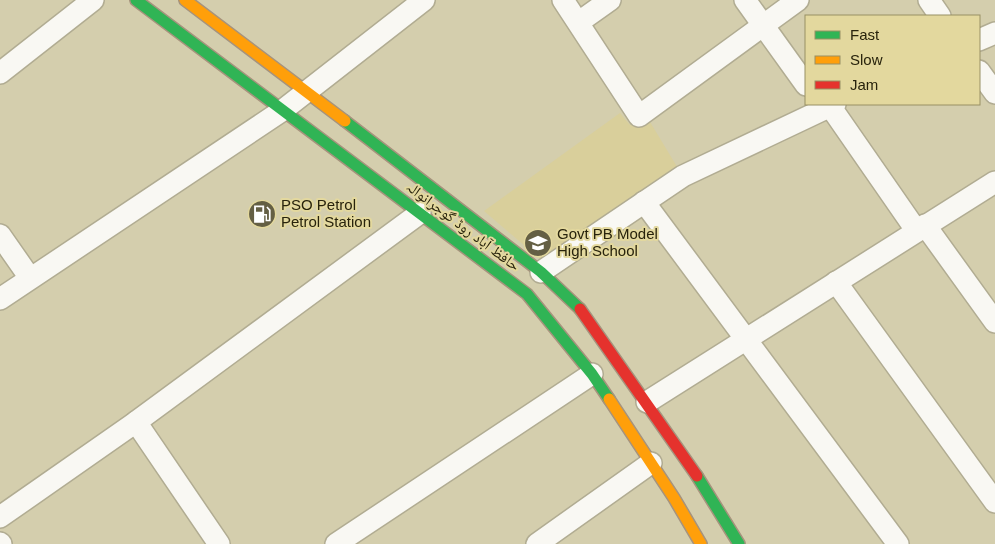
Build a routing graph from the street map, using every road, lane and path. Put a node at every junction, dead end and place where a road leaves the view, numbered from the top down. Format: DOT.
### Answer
graph roads {
  1 [pos="94,0"];
  2 [pos="136,0"];
  3 [pos="186,0"];
  4 [pos="424,0"];
  5 [pos="563,0"];
  6 [pos="610,0"];
  7 [pos="745,0"];
  8 [pos="798,0"];
  9 [pos="929,0"];
  10 [pos="399,6"];
  11 [pos="939,15"];
  12 [pos="579,22"];
  13 [pos="764,24"];
  14 [pos="995,33"];
  15 [pos="980,40"];
  16 [pos="980,72"];
  17 [pos="0,73"];
  18 [pos="805,84"];
  19 [pos="305,91"];
  20 [pos="995,92"];
  21 [pos="827,106"];
  22 [pos="284,110"];
  23 [pos="995,182"];
  24 [pos="644,202"];
  25 [pos="420,213"];
  26 [pos="921,228"];
  27 [pos="0,235"];
  28 [pos="541,272"];
  29 [pos="30,278"];
  30 [pos="836,282"];
  31 [pos="0,299"];
  32 [pos="995,322"];
  33 [pos="746,339"];
  34 [pos="592,374"];
  35 [pos="647,402"];
  36 [pos="136,422"];
  37 [pos="651,463"];
  38 [pos="995,502"];
  39 [pos="0,517"];
  40 [pos="219,544"];
  41 [pos="336,544"];
  42 [pos="537,544"];
  43 [pos="701,544"];
  44 [pos="738,544"];
  45 [pos="898,544"];
  1 -- 17 [label="street"];
  2 -- 22 [label="main road, حافظ آباد روڈ گوجرانوالہ"];
  3 -- 19 [label="main road, حافظ آباد روڈ گوجرانوالہ"];
  4 -- 10 [label="street"];
  5 -- 12 [label="street"];
  6 -- 12 [label="street"];
  7 -- 13 [label="street"];
  8 -- 13 [label="street"];
  9 -- 11 [label="street"];
  10 -- 19 [label="street"];
  12 -- 13 [label="street"];
  13 -- 18 [label="street"];
  14 -- 15 [label="street"];
  16 -- 20 [label="street"];
  19 -- 22 [label="street"];
  19 -- 28 [label="main road, حافظ آباد روڈ گوجرانوالہ"];
  21 -- 24 [label="street"];
  21 -- 26 [label="street"];
  22 -- 25 [label="main road, حافظ آباد روڈ گوجرانوالہ"];
  22 -- 29 [label="street"];
  23 -- 26 [label="street"];
  24 -- 28 [label="street"];
  24 -- 33 [label="street"];
  25 -- 34 [label="main road, حافظ آباد روڈ گوجرانوالہ"];
  25 -- 36 [label="street"];
  26 -- 30 [label="street"];
  26 -- 32 [label="street"];
  27 -- 29 [label="street"];
  28 -- 35 [label="main road, حافظ آباد روڈ گوجرانوالہ"];
  29 -- 31 [label="street"];
  30 -- 33 [label="street"];
  30 -- 38 [label="street"];
  33 -- 35 [label="street"];
  33 -- 45 [label="street"];
  34 -- 37 [label="main road, حافظ آباد روڈ گوجرانوالہ"];
  34 -- 41 [label="street"];
  35 -- 44 [label="main road, حافظ آباد روڈ گوجرانوالہ"];
  36 -- 39 [label="street"];
  36 -- 40 [label="street"];
  37 -- 42 [label="street"];
  37 -- 43 [label="main road, حافظ آباد روڈ گوجرانوالہ"];
}
